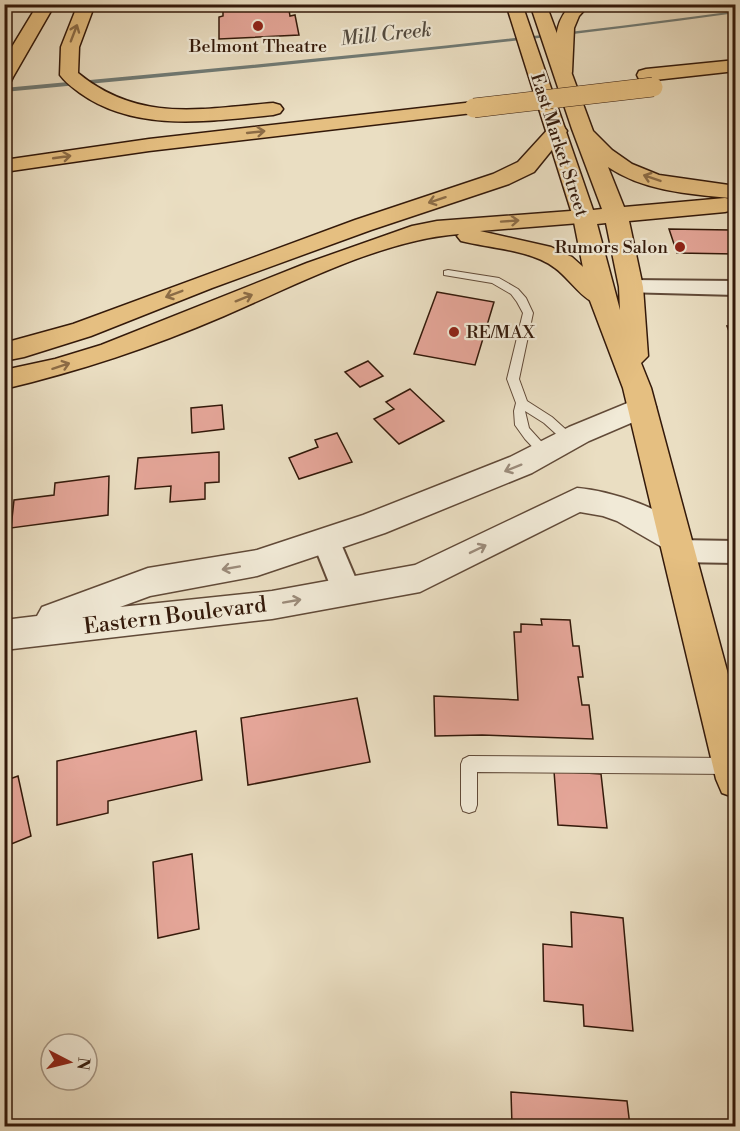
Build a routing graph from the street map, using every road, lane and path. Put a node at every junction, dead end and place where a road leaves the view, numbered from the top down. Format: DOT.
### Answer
graph roads {
  1 [pos="47,4"];
  2 [pos="87,4"];
  3 [pos="514,4"];
  4 [pos="538,4"];
  5 [pos="582,4"];
  6 [pos="555,27"];
  7 [pos="735,65"];
  8 [pos="563,72"];
  9 [pos="4,76"];
  10 [pos="735,78"];
  11 [pos="649,81"];
  12 [pos="471,100"];
  13 [pos="293,108"];
  14 [pos="582,129"];
  15 [pos="557,132"];
  16 [pos="73,137"];
  17 [pos="4,165"];
  18 [pos="734,195"];
  19 [pos="613,209"];
  20 [pos="581,210"];
  21 [pos="422,231"];
  22 [pos="448,273"];
  23 [pos="631,287"];
  24 [pos="735,288"];
  25 [pos="602,298"];
  26 [pos="4,352"];
  27 [pos="4,380"];
  28 [pos="640,397"];
  29 [pos="522,404"];
  30 [pos="557,446"];
  31 [pos="326,540"];
  32 [pos="675,545"];
  33 [pos="735,552"];
  34 [pos="346,591"];
  35 [pos="734,772"];
  36 [pos="469,805"];
  1 -- 9 [label="main road"];
  13 -- 2 [label="main road, one-way"];
  3 -- 15 [label="main road, East Market Street"];
  4 -- 6 [label="main road, East Market Street"];
  5 -- 6 [label="main road"];
  6 -- 8 [label="main road, East Market Street"];
  6 -- 8 [label="main road"];
  7 -- 11 [label="main road"];
  8 -- 14 [label="main road, East Market Street"];
  10 -- 11 [label="main road"];
  11 -- 12 [label="main road, bridge"];
  12 -- 16 [label="main road"];
  17 -- 12 [label="main road, one-way"];
  18 -- 14 [label="main road, one-way"];
  14 -- 19 [label="main road, East Market Street"];
  15 -- 20 [label="main road, East Market Street"];
  15 -- 26 [label="main road, one-way"];
  18 -- 19 [label="main road"];
  19 -- 20 [label="main road"];
  19 -- 23 [label="main road, East Market Street"];
  21 -- 20 [label="main road, one-way"];
  20 -- 25 [label="main road, East Market Street"];
  21 -- 25 [label="main road"];
  27 -- 21 [label="main road, one-way"];
  22 -- 29 [label="lane"];
  23 -- 24 [label="street"];
  23 -- 28 [label="main road, East Market Street"];
  25 -- 28 [label="main road, East Market Street"];
  28 -- 30 [label="street, Eastern Boulevard"];
  28 -- 32 [label="main road, East Market Street"];
  29 -- 30 [label="lane"];
  29 -- 30 [label="lane"];
  30 -- 31 [label="street, Eastern Boulevard, one-way"];
  31 -- 34 [label="street"];
  31 -- 34 [label="street, Eastern Boulevard, one-way"];
  32 -- 33 [label="street"];
  34 -- 32 [label="street, Eastern Boulevard, one-way"];
  32 -- 35 [label="main road, East Market Street"];
  35 -- 36 [label="lane"];
}
